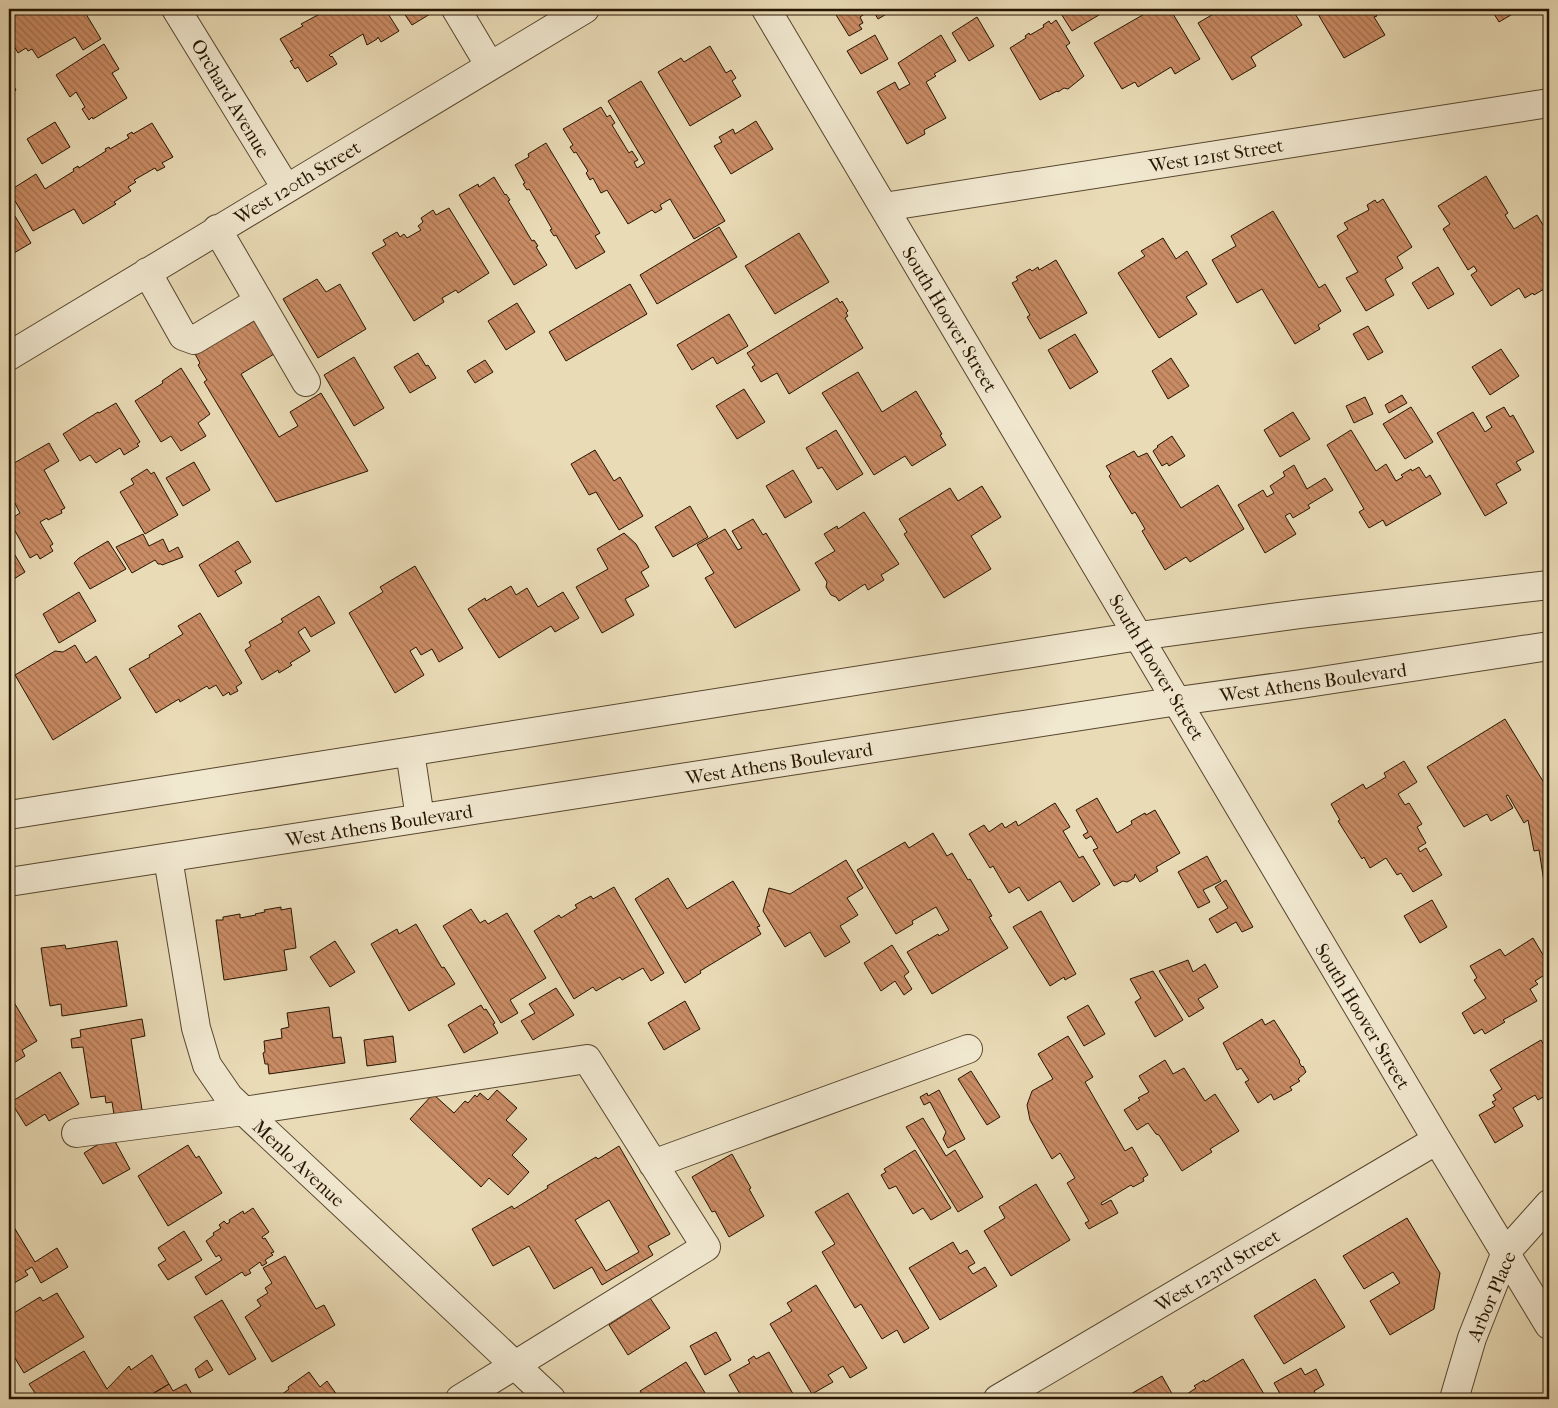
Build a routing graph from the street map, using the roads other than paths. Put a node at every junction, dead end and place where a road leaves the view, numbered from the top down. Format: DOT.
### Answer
graph roads {
  1 [pos="176,9"];
  2 [pos="456,9"];
  3 [pos="585,9"];
  4 [pos="766,9"];
  5 [pos="490,66"];
  6 [pos="1549,103"];
  7 [pos="286,188"];
  8 [pos="884,207"];
  9 [pos="217,229"];
  10 [pos="147,272"];
  11 [pos="259,301"];
  12 [pos="9,356"];
  13 [pos="306,382"];
  14 [pos="1549,586"];
  15 [pos="1139,636"];
  16 [pos="1549,646"];
  17 [pos="1178,701"];
  18 [pos="410,752"];
  19 [pos="9,815"];
  20 [pos="420,818"];
  21 [pos="168,858"];
  22 [pos="9,882"];
  23 [pos="968,1049"];
  24 [pos="244,1111"];
  25 [pos="76,1133"];
  26 [pos="1437,1140"];
  27 [pos="654,1164"];
  28 [pos="1549,1204"];
  29 [pos="1506,1252"];
  30 [pos="1549,1325"];
  31 [pos="515,1366"];
  32 [pos="460,1399"];
  33 [pos="551,1399"];
  34 [pos="998,1399"];
  35 [pos="1454,1399"];
  1 -- 7 [label="street, Orchard Avenue"];
  2 -- 5 [label="street"];
  3 -- 5 [label="street, West 120th Street"];
  4 -- 8 [label="street, South Hoover Street"];
  5 -- 7 [label="street, West 120th Street"];
  6 -- 8 [label="street, West 121st Street"];
  7 -- 9 [label="street, West 120th Street"];
  8 -- 15 [label="street, South Hoover Street"];
  9 -- 10 [label="street, West 120th Street"];
  9 -- 11 [label="street"];
  10 -- 11 [label="street"];
  10 -- 12 [label="street, West 120th Street"];
  11 -- 13 [label="street"];
  14 -- 15 [label="street"];
  15 -- 17 [label="street, South Hoover Street"];
  15 -- 18 [label="street"];
  16 -- 17 [label="street, West Athens Boulevard"];
  17 -- 20 [label="street, West Athens Boulevard"];
  17 -- 26 [label="street, South Hoover Street"];
  18 -- 19 [label="street"];
  18 -- 20 [label="street"];
  20 -- 21 [label="street, West Athens Boulevard"];
  21 -- 22 [label="street, West Athens Boulevard"];
  21 -- 24 [label="street, Menlo Avenue"];
  23 -- 27 [label="street"];
  24 -- 25 [label="street"];
  24 -- 27 [label="street"];
  24 -- 31 [label="street, Menlo Avenue"];
  26 -- 29 [label="street, South Hoover Street"];
  26 -- 34 [label="street, West 123rd Street"];
  27 -- 31 [label="street"];
  28 -- 29 [label="street, Arbor Place"];
  29 -- 30 [label="street, South Hoover Street"];
  29 -- 35 [label="street, Arbor Place"];
  31 -- 32 [label="street"];
  31 -- 33 [label="street, Menlo Avenue"];
}
